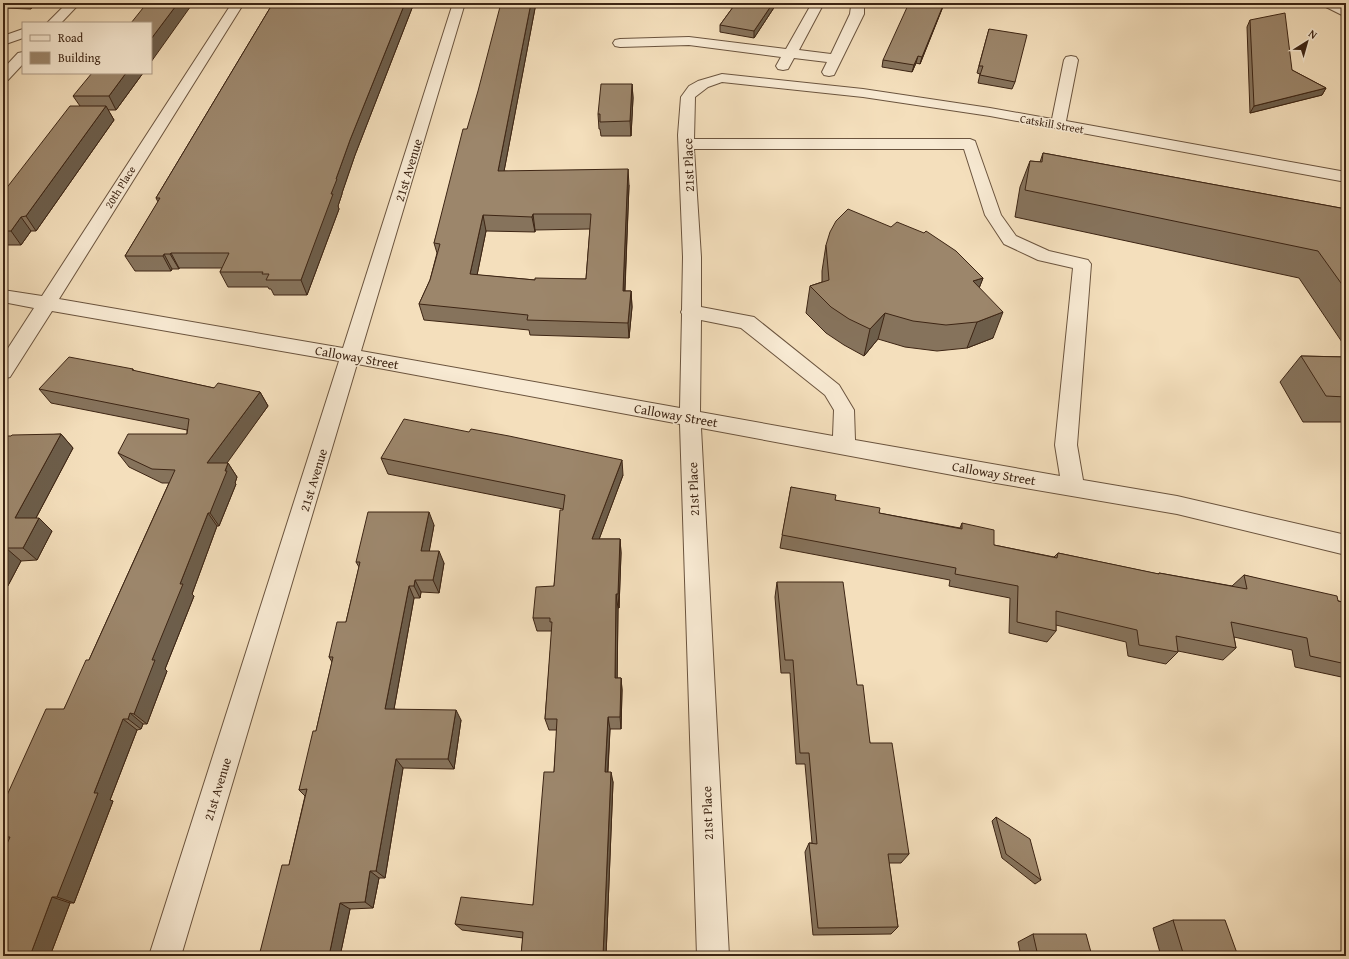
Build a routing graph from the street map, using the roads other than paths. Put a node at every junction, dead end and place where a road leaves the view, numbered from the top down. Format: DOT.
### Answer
graph roads {
  1 [pos="74,3"];
  2 [pos="238,3"];
  3 [pos="459,3"];
  4 [pos="818,3"];
  5 [pos="855,3"];
  6 [pos="1329,3"];
  7 [pos="1346,13"];
  8 [pos="55,22"];
  9 [pos="10,26"];
  10 [pos="22,28"];
  11 [pos="22,32"];
  12 [pos="3,41"];
  13 [pos="620,43"];
  14 [pos="790,54"];
  15 [pos="22,57"];
  16 [pos="835,60"];
  17 [pos="1071,60"];
  18 [pos="3,77"];
  19 [pos="765,82"];
  20 [pos="821,88"];
  21 [pos="1058,125"];
  22 [pos="687,144"];
  23 [pos="1346,177"];
  24 [pos="3,296"];
  25 [pos="47,303"];
  26 [pos="690,312"];
  27 [pos="351,356"];
  28 [pos="3,372"];
  29 [pos="690,417"];
  30 [pos="844,446"];
  31 [pos="1073,487"];
  32 [pos="1346,545"];
  33 [pos="165,956"];
  34 [pos="714,956"];
  1 -- 8 [label="street"];
  2 -- 25 [label="street, 20th Place"];
  3 -- 27 [label="street, 21st Avenue"];
  4 -- 14 [label="street"];
  5 -- 16 [label="street"];
  6 -- 7 [label="street"];
  9 -- 10 [label="street"];
  11 -- 12 [label="street"];
  13 -- 14 [label="street"];
  14 -- 16 [label="street"];
  14 -- 19 [label="street"];
  15 -- 18 [label="street"];
  16 -- 20 [label="street"];
  17 -- 21 [label="street"];
  19 -- 20 [label="street, Catskill Street"];
  19 -- 22 [label="street, 21st Place"];
  20 -- 21 [label="street, Catskill Street"];
  21 -- 23 [label="street, Catskill Street"];
  22 -- 26 [label="street, 21st Place"];
  22 -- 31 [label="street"];
  24 -- 25 [label="street, Calloway Street"];
  25 -- 27 [label="street, Calloway Street"];
  25 -- 28 [label="street, 20th Place"];
  26 -- 29 [label="street, 21st Place"];
  26 -- 30 [label="street"];
  27 -- 29 [label="street, Calloway Street"];
  27 -- 33 [label="street, 21st Avenue"];
  29 -- 30 [label="street, Calloway Street"];
  29 -- 34 [label="street, 21st Place"];
  30 -- 31 [label="street, Calloway Street"];
  31 -- 32 [label="street, Calloway Street"];
}
